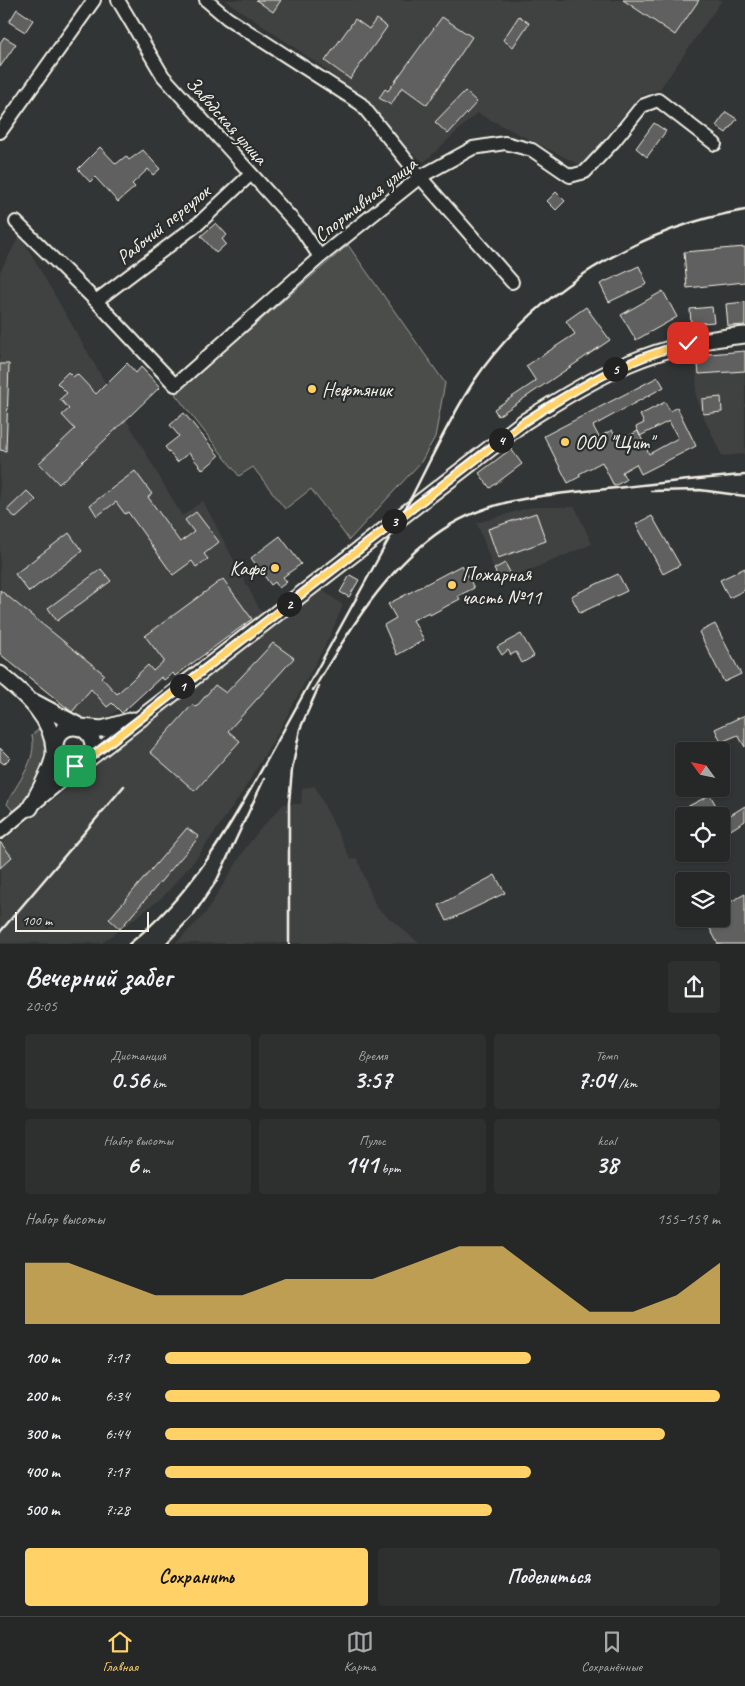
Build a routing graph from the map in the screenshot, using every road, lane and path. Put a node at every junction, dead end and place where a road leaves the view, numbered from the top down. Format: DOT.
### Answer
graph roads {
  1 [pos="94,0"];
  2 [pos="118,0"];
  3 [pos="206,0"];
  4 [pos="0,132"];
  5 [pos="715,144"];
  6 [pos="251,174"];
  7 [pos="420,177"];
  8 [pos="16,222"];
  9 [pos="320,257"];
  10 [pos="512,282"];
  11 [pos="96,301"];
  12 [pos="745,335"];
  13 [pos="0,674"];
  14 [pos="28,698"];
  15 [pos="139,719"];
  16 [pos="81,727"];
  17 [pos="55,752"];
  18 [pos="83,763"];
  19 [pos="30,808"];
  20 [pos="0,832"];
  1 -- 4 [label="street"];
  2 -- 6 [label="street, Заводская улица"];
  3 -- 7 [label="street"];
  5 -- 7 [label="street, Спортивная улица"];
  6 -- 9 [label="street, Заводская улица"];
  6 -- 11 [label="street, Рабочий переулок"];
  7 -- 9 [label="street, Спортивная улица"];
  7 -- 10 [label="street"];
  8 -- 11 [label="street"];
  9 -- 11 [label="street, Спортивная улица"];
  12 -- 15 [label="main road"];
  13 -- 14 [label="main road"];
  14 -- 16 [label="main road"];
  14 -- 17 [label="main road"];
  15 -- 16 [label="main road"];
  15 -- 18 [label="main road"];
  16 -- 17 [label="main road"];
  16 -- 18 [label="main road"];
  17 -- 18 [label="main road"];
  17 -- 19 [label="main road"];
  18 -- 19 [label="street"];
  19 -- 20 [label="street"];
}
